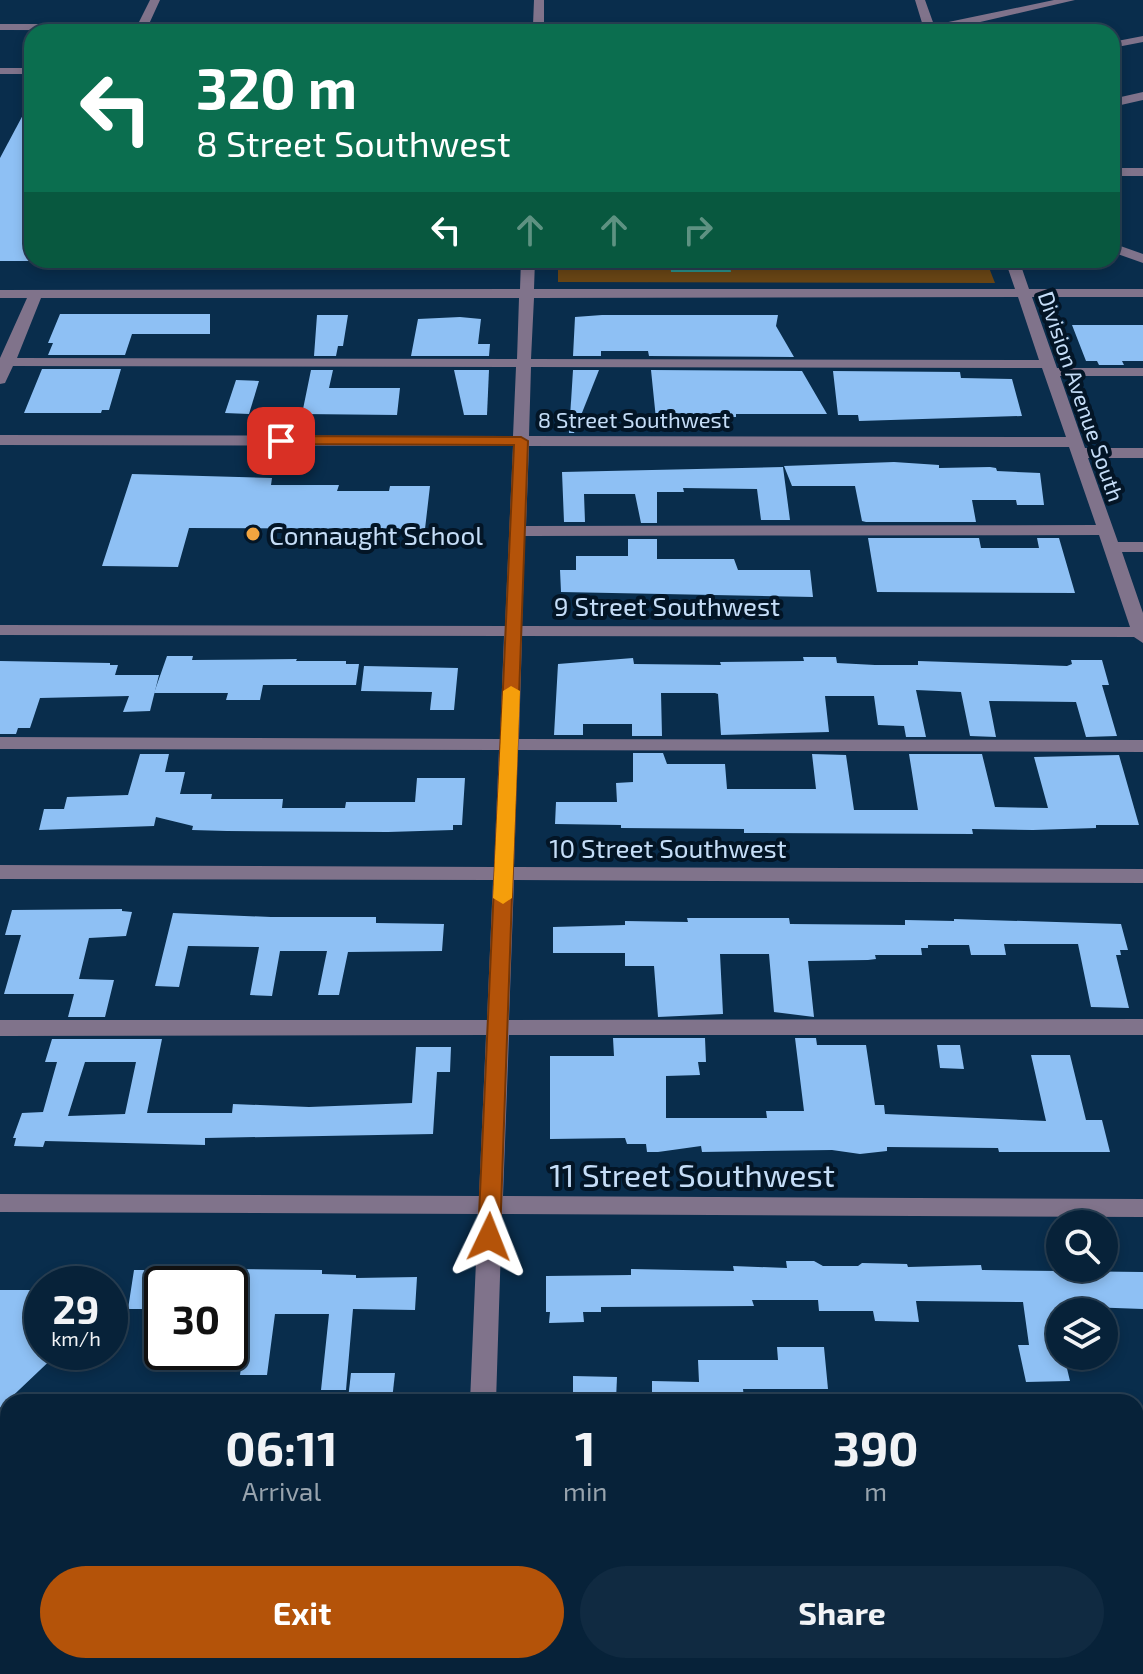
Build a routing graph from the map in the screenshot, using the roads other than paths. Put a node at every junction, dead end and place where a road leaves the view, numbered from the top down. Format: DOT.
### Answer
graph roads {
  1 [pos="155,0"];
  2 [pos="539,0"];
  3 [pos="920,0"];
  4 [pos="1070,0"];
  5 [pos="144,24"];
  6 [pos="538,24"];
  7 [pos="928,24"];
  8 [pos="958,24"];
  9 [pos="0,27"];
  10 [pos="24,28"];
  11 [pos="1143,39"];
  12 [pos="1120,43"];
  13 [pos="0,71"];
  14 [pos="24,71"];
  15 [pos="1143,96"];
  16 [pos="1120,101"];
  17 [pos="1120,172"];
  18 [pos="1143,172"];
  19 [pos="1120,250"];
  20 [pos="1143,259"];
  21 [pos="528,268"];
  22 [pos="1015,268"];
  23 [pos="527,292"];
  24 [pos="1023,293"];
  25 [pos="1143,293"];
  26 [pos="0,294"];
  27 [pos="36,294"];
  28 [pos="4,362"];
  29 [pos="524,363"];
  30 [pos="1050,368"];
  31 [pos="1143,372"];
  32 [pos="0,380"];
  33 [pos="0,440"];
  34 [pos="521,441"];
  35 [pos="1077,448"];
  36 [pos="1143,453"];
  37 [pos="518,531"];
  38 [pos="1108,538"];
  39 [pos="1143,547"];
  40 [pos="0,630"];
  41 [pos="514,631"];
  42 [pos="1142,635"];
  43 [pos="0,743"];
  44 [pos="509,744"];
  45 [pos="1143,746"];
  46 [pos="0,872"];
  47 [pos="504,874"];
  48 [pos="1143,876"];
  49 [pos="498,1027"];
  50 [pos="1143,1027"];
  51 [pos="0,1028"];
  52 [pos="0,1203"];
  53 [pos="491,1205"];
  54 [pos="1143,1208"];
  55 [pos="483,1394"];
  1 -- 5 [label="street"];
  2 -- 6 [label="street"];
  3 -- 7 [label="street"];
  4 -- 8 [label="street"];
  9 -- 10 [label="street"];
  11 -- 12 [label="street"];
  13 -- 14 [label="street"];
  15 -- 16 [label="street"];
  17 -- 18 [label="street"];
  19 -- 20 [label="street"];
  21 -- 23 [label="street"];
  22 -- 24 [label="street, Division Avenue South"];
  23 -- 24 [label="street"];
  23 -- 27 [label="street"];
  23 -- 29 [label="street"];
  24 -- 25 [label="street"];
  24 -- 30 [label="street, Division Avenue South"];
  26 -- 27 [label="street"];
  27 -- 28 [label="street"];
  28 -- 29 [label="street"];
  28 -- 32 [label="street"];
  29 -- 30 [label="street"];
  29 -- 34 [label="street"];
  30 -- 31 [label="street"];
  30 -- 35 [label="street, Division Avenue South"];
  33 -- 34 [label="street, 8 Street Southwest"];
  34 -- 35 [label="street, 8 Street Southwest"];
  34 -- 37 [label="street"];
  35 -- 36 [label="street, 8 Street Southwest"];
  35 -- 38 [label="street, Division Avenue South"];
  37 -- 38 [label="street"];
  37 -- 41 [label="street"];
  38 -- 39 [label="street"];
  38 -- 42 [label="street, Division Avenue South"];
  40 -- 41 [label="street, 9 Street Southwest"];
  41 -- 42 [label="street, 9 Street Southwest"];
  41 -- 44 [label="street"];
  43 -- 44 [label="street"];
  44 -- 45 [label="street"];
  44 -- 47 [label="street"];
  46 -- 47 [label="street, 10 Street Southwest"];
  47 -- 48 [label="street, 10 Street Southwest"];
  47 -- 49 [label="street"];
  49 -- 50 [label="street"];
  49 -- 51 [label="street"];
  49 -- 53 [label="street"];
  52 -- 53 [label="street, 11 Street Southwest"];
  53 -- 54 [label="street, 11 Street Southwest"];
  53 -- 55 [label="street"];
}
